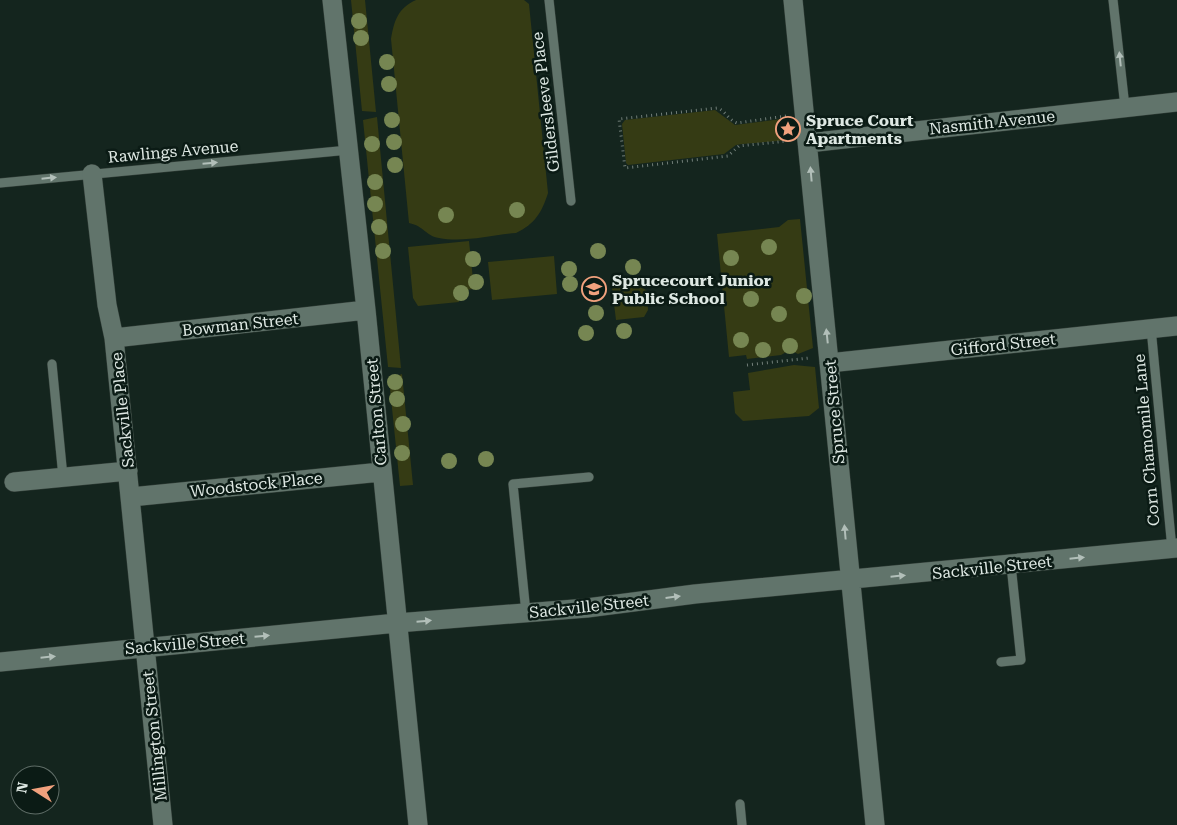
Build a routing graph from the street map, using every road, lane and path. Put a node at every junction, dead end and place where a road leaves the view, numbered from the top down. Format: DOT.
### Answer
graph roads {
  1 [pos="332,0"];
  2 [pos="548,0"];
  3 [pos="793,0"];
  4 [pos="1113,0"];
  5 [pos="1177,102"];
  6 [pos="1125,107"];
  7 [pos="791,116"];
  8 [pos="801,142"];
  9 [pos="348,150"];
  10 [pos="92,174"];
  11 [pos="0,182"];
  12 [pos="571,201"];
  13 [pos="366,310"];
  14 [pos="1177,326"];
  15 [pos="1151,328"];
  16 [pos="114,338"];
  17 [pos="823,360"];
  18 [pos="52,364"];
  19 [pos="747,365"];
  20 [pos="128,471"];
  21 [pos="381,472"];
  22 [pos="63,477"];
  23 [pos="590,477"];
  24 [pos="14,482"];
  25 [pos="130,497"];
  26 [pos="1174,548"];
  27 [pos="1011,565"];
  28 [pos="850,581"];
  29 [pos="526,613"];
  30 [pos="397,623"];
  31 [pos="145,647"];
  32 [pos="0,662"];
  33 [pos="1001,662"];
  34 [pos="740,804"];
  35 [pos="163,825"];
  36 [pos="418,825"];
  37 [pos="742,825"];
  38 [pos="875,825"];
  1 -- 9 [label="street, Carlton Street"];
  2 -- 12 [label="lane, Gildersleeve Place"];
  3 -- 8 [label="street, Spruce Street"];
  6 -- 4 [label="lane, one-way"];
  5 -- 6 [label="street, Nasmith Avenue"];
  6 -- 8 [label="street, Nasmith Avenue"];
  7 -- 8 [label="path"];
  17 -- 8 [label="street, Spruce Street, one-way"];
  10 -- 9 [label="lane, Rawlings Avenue, one-way"];
  9 -- 13 [label="street, Carlton Street"];
  11 -- 10 [label="lane, Rawlings Avenue, one-way"];
  10 -- 16 [label="street, Sackville Place"];
  13 -- 16 [label="street, Bowman Street"];
  13 -- 21 [label="street, Carlton Street"];
  14 -- 15 [label="street, Gifford Street"];
  15 -- 17 [label="street, Gifford Street"];
  15 -- 26 [label="lane, Corn Chamomile Lane"];
  16 -- 20 [label="street, Sackville Place"];
  17 -- 19 [label="path"];
  28 -- 17 [label="street, Spruce Street, one-way"];
  18 -- 22 [label="lane"];
  20 -- 22 [label="street"];
  20 -- 25 [label="street, Sackville Place"];
  21 -- 25 [label="street, Woodstock Place"];
  21 -- 30 [label="street, Carlton Street"];
  22 -- 24 [label="street"];
  23 -- 29 [label="lane"];
  25 -- 31 [label="street, Sackville Place"];
  27 -- 26 [label="street, Sackville Street, one-way"];
  28 -- 27 [label="street, Sackville Street, one-way"];
  27 -- 33 [label="lane"];
  29 -- 28 [label="street, Sackville Street, one-way"];
  28 -- 38 [label="street, Spruce Street"];
  30 -- 29 [label="street, Sackville Street, one-way"];
  31 -- 30 [label="street, Sackville Street, one-way"];
  30 -- 36 [label="street, Carlton Street"];
  32 -- 31 [label="street, Sackville Street, one-way"];
  31 -- 35 [label="street, Millington Street"];
  34 -- 37 [label="lane"];
}
